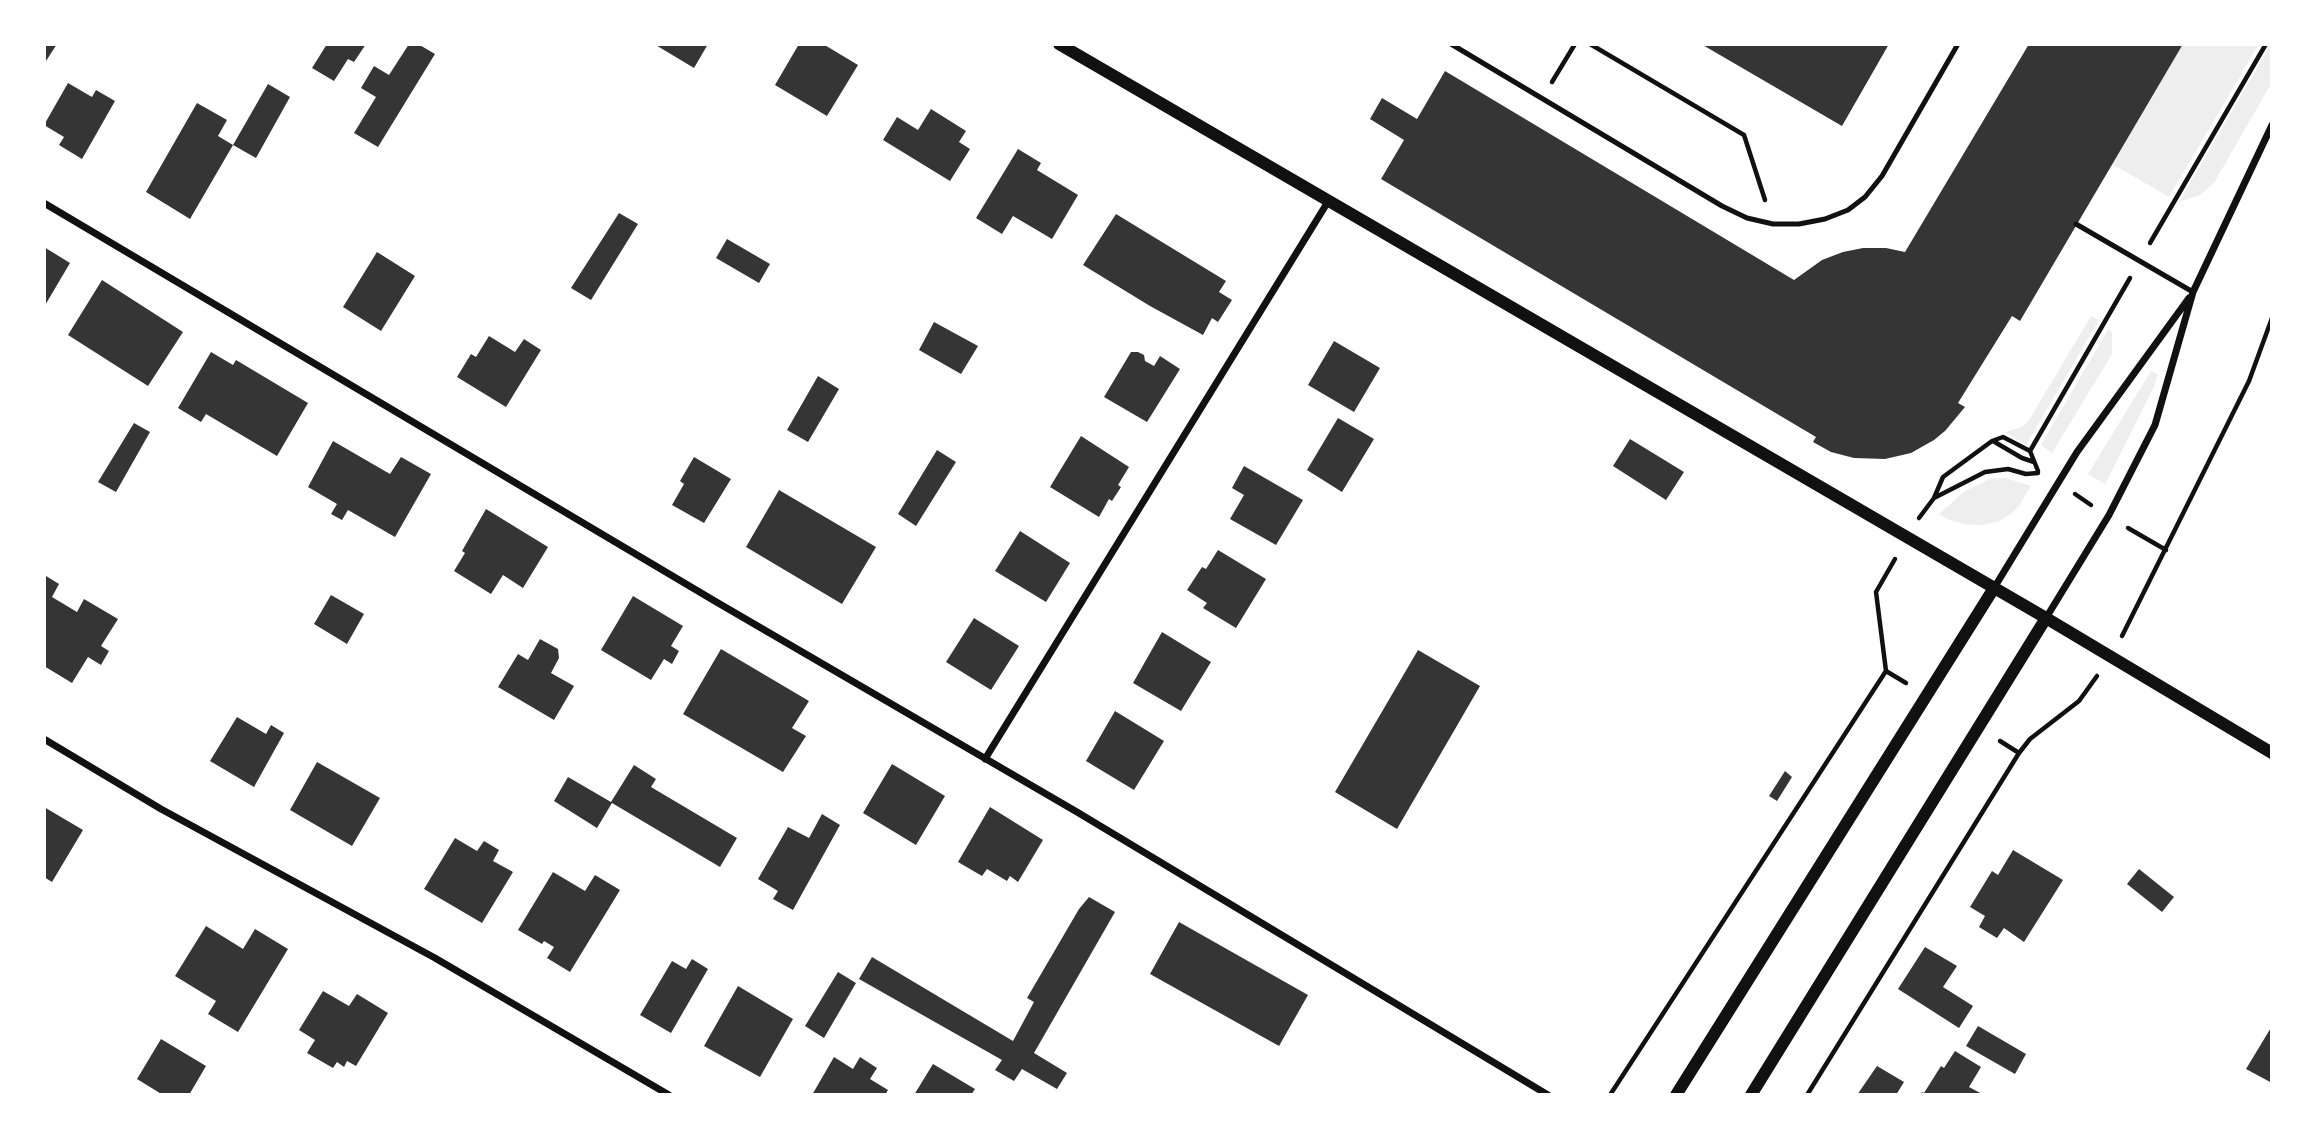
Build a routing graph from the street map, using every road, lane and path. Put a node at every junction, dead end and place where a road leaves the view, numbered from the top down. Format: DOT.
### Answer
graph roads {
  1 [pos="1059,44"];
  2 [pos="1451,44"];
  3 [pos="1575,44"];
  4 [pos="1590,44"];
  5 [pos="1958,44"];
  6 [pos="2266,44"];
  7 [pos="1542,98"];
  8 [pos="2272,125"];
  9 [pos="1329,200"];
  10 [pos="44,203"];
  11 [pos="2076,224"];
  12 [pos="1773,225"];
  13 [pos="2140,261"];
  14 [pos="2193,292"];
  15 [pos="2272,318"];
  16 [pos="1992,441"];
  17 [pos="2029,451"];
  18 [pos="2034,462"];
  19 [pos="2074,494"];
  20 [pos="1934,498"];
  21 [pos="2092,505"];
  22 [pos="1926,507"];
  23 [pos="2126,527"];
  24 [pos="2166,550"];
  25 [pos="1885,576"];
  26 [pos="1994,588"];
  27 [pos="2046,618"];
  28 [pos="2121,637"];
  29 [pos="1886,671"];
  30 [pos="1904,682"];
  31 [pos="2094,682"];
  32 [pos="1994,738"];
  33 [pos="44,740"];
  34 [pos="2020,753"];
  35 [pos="2272,753"];
  36 [pos="985,758"];
  37 [pos="669,1095"];
  38 [pos="1548,1095"];
  39 [pos="1610,1095"];
  40 [pos="1676,1095"];
  41 [pos="1751,1095"];
  42 [pos="1807,1095"];
  1 -- 9 [label="street"];
  2 -- 7 [label="lane"];
  3 -- 7 [label="path"];
  4 -- 12 [label="path"];
  5 -- 12 [label="lane"];
  6 -- 13 [label="path"];
  7 -- 12 [label="lane"];
  8 -- 14 [label="street"];
  9 -- 26 [label="street"];
  9 -- 36 [label="street"];
  10 -- 36 [label="street"];
  11 -- 13 [label="lane"];
  13 -- 14 [label="lane"];
  13 -- 17 [label="path"];
  14 -- 26 [label="street"];
  14 -- 27 [label="street"];
  15 -- 24 [label="path"];
  16 -- 17 [label="path"];
  16 -- 18 [label="path"];
  16 -- 20 [label="path"];
  17 -- 18 [label="path"];
  18 -- 20 [label="path"];
  19 -- 21 [label="path"];
  20 -- 22 [label="path"];
  23 -- 24 [label="path"];
  24 -- 28 [label="path"];
  25 -- 29 [label="path"];
  26 -- 27 [label="street"];
  26 -- 40 [label="street"];
  27 -- 35 [label="street"];
  27 -- 41 [label="street"];
  29 -- 30 [label="path"];
  29 -- 39 [label="path"];
  31 -- 34 [label="path"];
  32 -- 34 [label="path"];
  33 -- 37 [label="street"];
  34 -- 42 [label="path"];
  36 -- 38 [label="street"];
}
